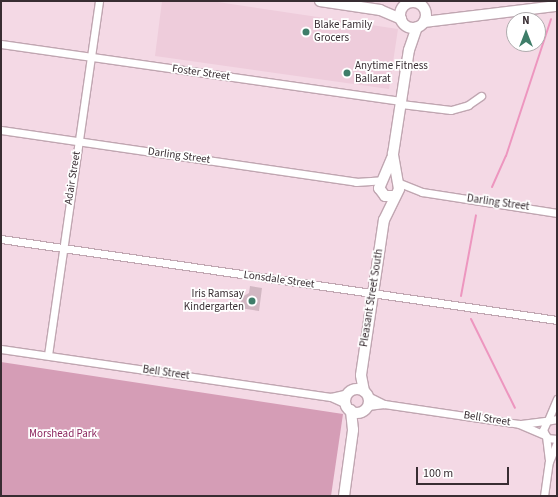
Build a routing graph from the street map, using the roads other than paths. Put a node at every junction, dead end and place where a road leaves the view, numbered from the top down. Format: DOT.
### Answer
graph roads {
  1 [pos="99,1"];
  2 [pos="320,1"];
  3 [pos="407,4"];
  4 [pos="422,5"];
  5 [pos="557,6"];
  6 [pos="380,10"];
  7 [pos="453,16"];
  8 [pos="404,22"];
  9 [pos="420,24"];
  10 [pos="1,44"];
  11 [pos="409,50"];
  12 [pos="91,57"];
  13 [pos="481,96"];
  14 [pos="401,102"];
  15 [pos="1,130"];
  16 [pos="78,142"];
  17 [pos="393,154"];
  18 [pos="383,180"];
  19 [pos="356,182"];
  20 [pos="397,182"];
  21 [pos="422,192"];
  22 [pos="381,193"];
  23 [pos="395,195"];
  24 [pos="553,211"];
  25 [pos="557,213"];
  26 [pos="384,220"];
  27 [pos="1,239"];
  28 [pos="62,248"];
  29 [pos="373,294"];
  30 [pos="557,320"];
  31 [pos="1,349"];
  32 [pos="48,355"];
  33 [pos="331,397"];
  34 [pos="557,399"];
  35 [pos="357,400"];
  36 [pos="557,419"];
  37 [pos="547,420"];
  38 [pos="519,424"];
  39 [pos="545,436"];
  40 [pos="557,441"];
  41 [pos="550,462"];
  42 [pos="344,496"];
  43 [pos="544,496"];
  1 -- 12 [label="street, Adair Street"];
  2 -- 6 [label="street"];
  3 -- 4 [label="street"];
  3 -- 6 [label="street"];
  3 -- 8 [label="street"];
  4 -- 7 [label="street"];
  4 -- 9 [label="street"];
  5 -- 7 [label="street"];
  6 -- 8 [label="street"];
  7 -- 9 [label="street"];
  8 -- 9 [label="street"];
  8 -- 11 [label="street"];
  9 -- 11 [label="street"];
  10 -- 12 [label="street, Foster Street"];
  11 -- 14 [label="street"];
  12 -- 14 [label="street, Foster Street"];
  12 -- 16 [label="street, Adair Street"];
  13 -- 14 [label="street, Foster Street"];
  14 -- 17 [label="street"];
  15 -- 16 [label="street, Darling Street"];
  16 -- 19 [label="street, Darling Street"];
  16 -- 28 [label="street, Adair Street"];
  17 -- 18 [label="street"];
  17 -- 20 [label="street"];
  18 -- 19 [label="street, Darling Street"];
  18 -- 20 [label="street"];
  18 -- 22 [label="street"];
  19 -- 22 [label="street, Darling Street"];
  20 -- 21 [label="street, Darling Street"];
  20 -- 23 [label="street"];
  21 -- 23 [label="street, Darling Street"];
  21 -- 24 [label="street, Darling Street"];
  22 -- 23 [label="street"];
  22 -- 26 [label="street, Pleasant Street South"];
  23 -- 26 [label="street, Pleasant Street South"];
  24 -- 25 [label="street, Darling Street"];
  26 -- 29 [label="street, Pleasant Street South"];
  27 -- 28 [label="street, Lonsdale Street"];
  28 -- 29 [label="street, Lonsdale Street"];
  28 -- 32 [label="street, Adair Street"];
  29 -- 30 [label="street, Lonsdale Street"];
  29 -- 35 [label="street, Pleasant Street South"];
  31 -- 32 [label="street, Bell Street"];
  32 -- 33 [label="street, Bell Street"];
  33 -- 35 [label="street, Bell Street"];
  33 -- 35 [label="street, Bell Street"];
  34 -- 37 [label="street"];
  35 -- 38 [label="street, Bell Street"];
  35 -- 42 [label="street"];
  36 -- 37 [label="street, Bell Street"];
  37 -- 38 [label="street, Bell Street"];
  37 -- 39 [label="street"];
  38 -- 39 [label="street, Bell Street"];
  39 -- 40 [label="street, Bell Street"];
  39 -- 41 [label="street"];
  40 -- 41 [label="street"];
  41 -- 43 [label="street"];
}
